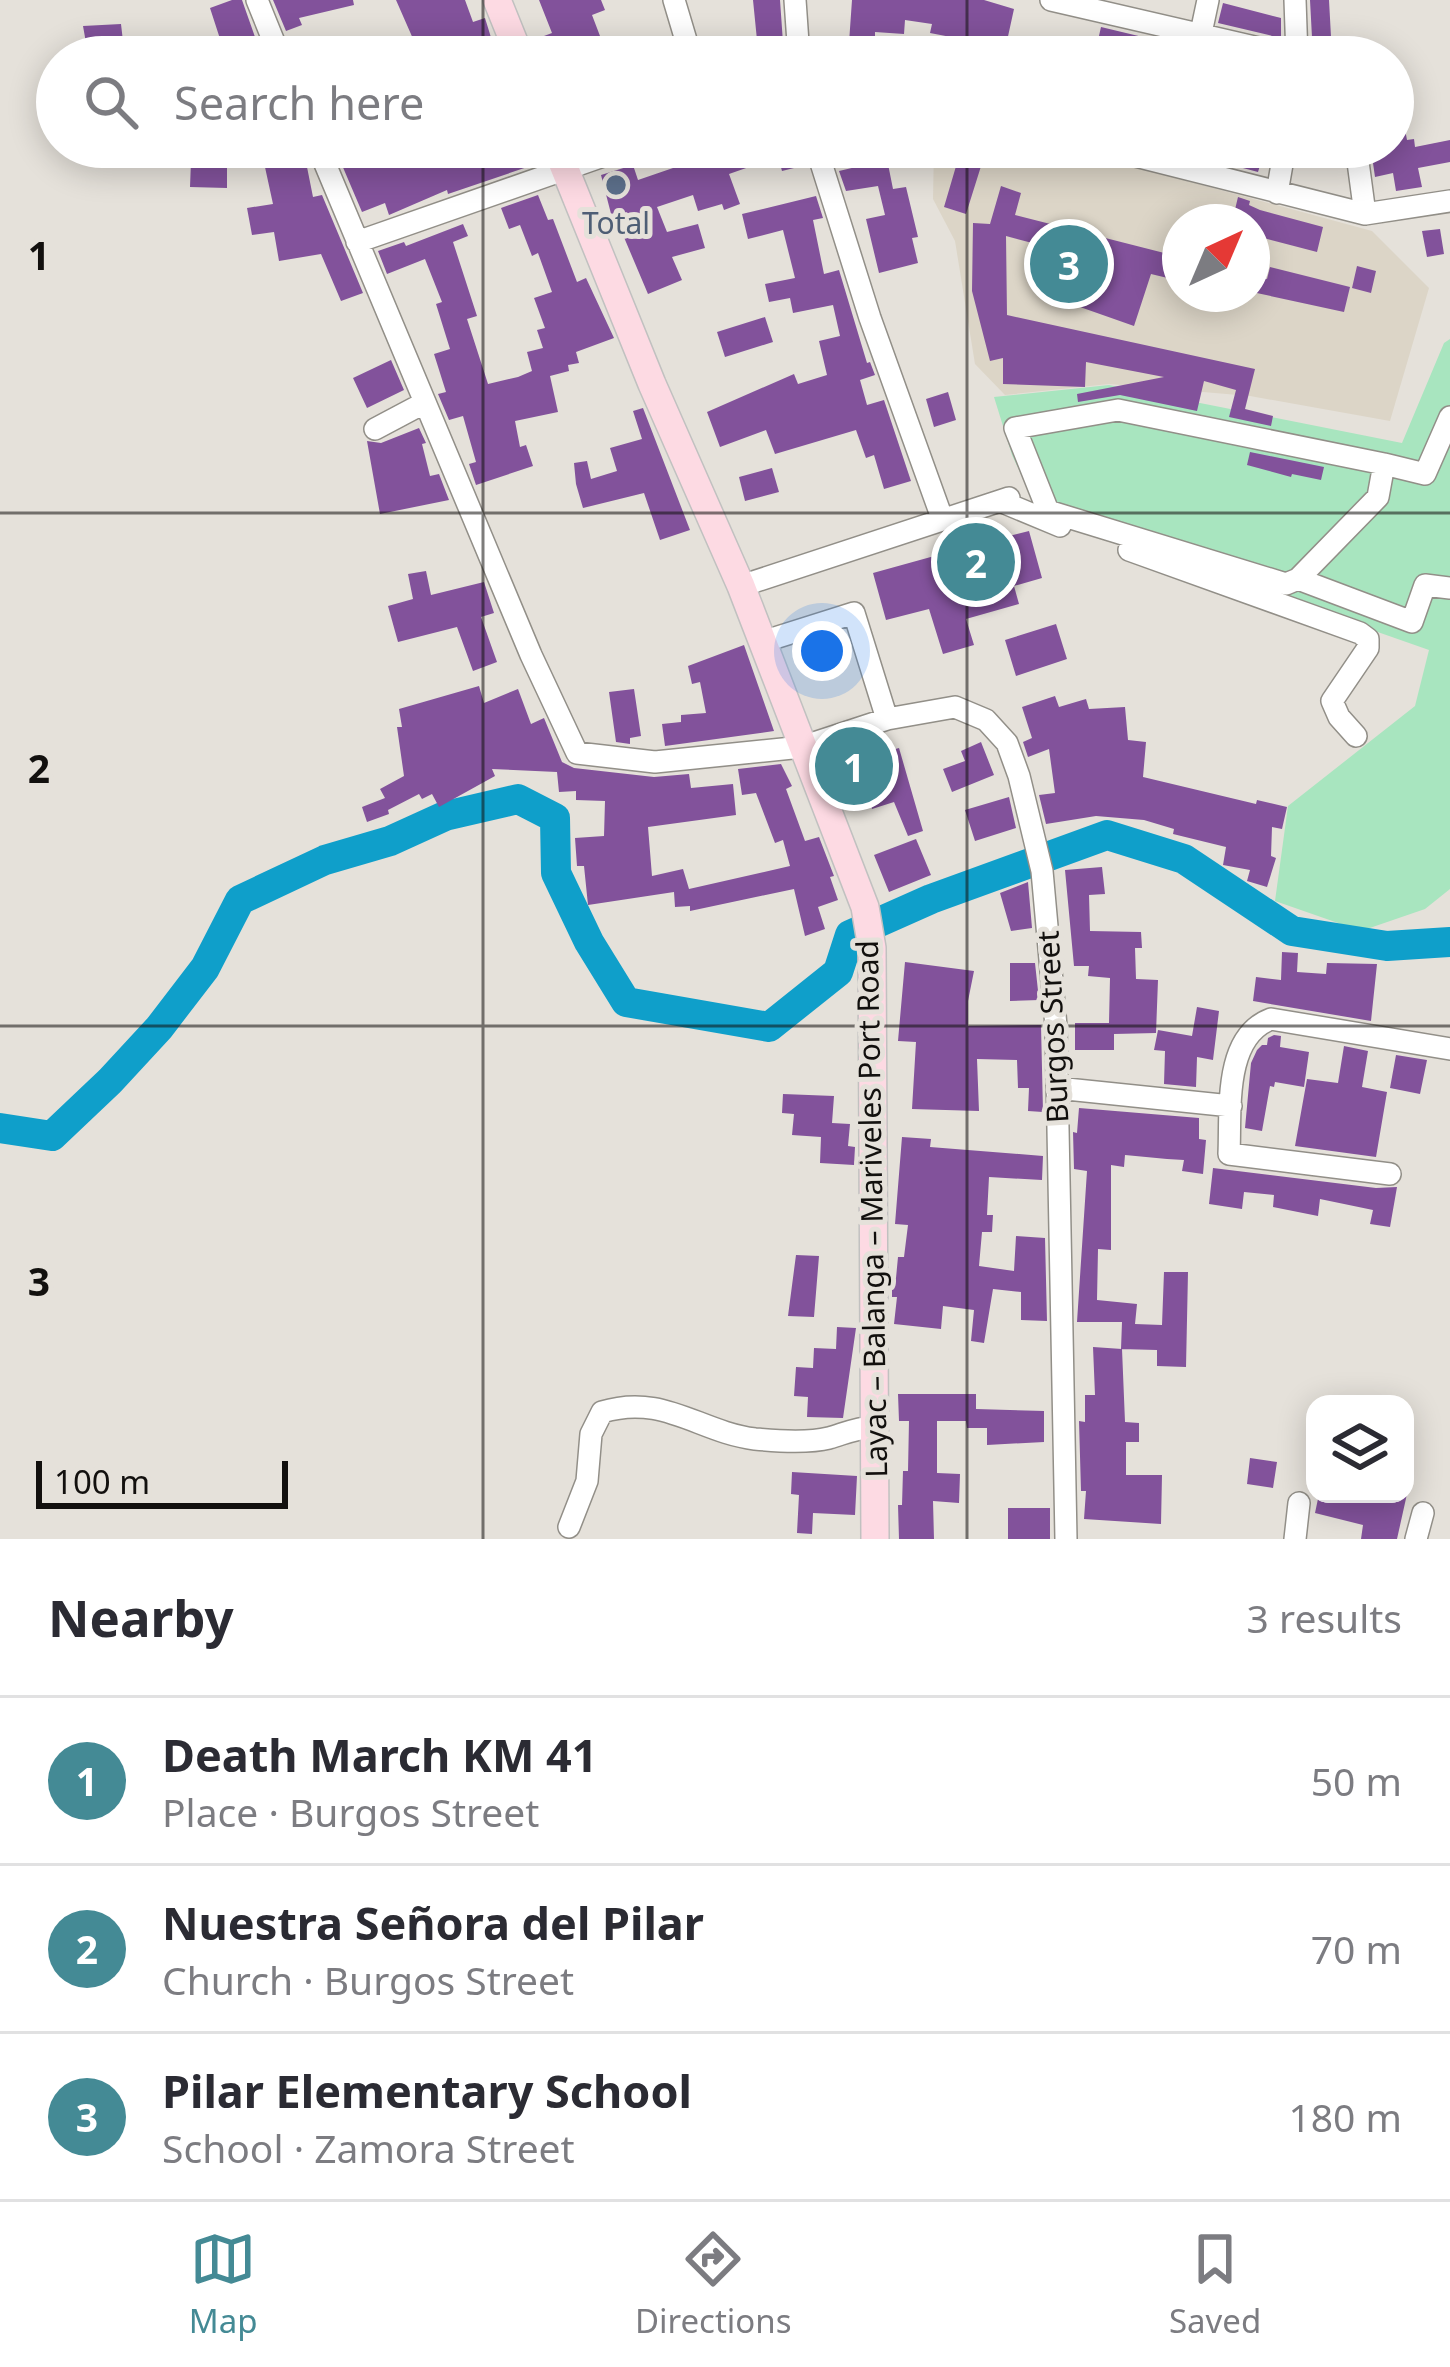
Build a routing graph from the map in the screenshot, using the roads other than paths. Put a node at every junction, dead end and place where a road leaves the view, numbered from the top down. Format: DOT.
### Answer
graph roads {
  1 [pos="257,0"];
  2 [pos="496,0"];
  3 [pos="674,0"];
  4 [pos="795,0"];
  5 [pos="1051,0"];
  6 [pos="1208,0"];
  7 [pos="1294,0"];
  8 [pos="1130,8"];
  9 [pos="1201,33"];
  10 [pos="272,36"];
  11 [pos="511,36"];
  12 [pos="685,36"];
  13 [pos="798,36"];
  14 [pos="1213,36"];
  15 [pos="1296,36"];
  16 [pos="326,168"];
  17 [pos="536,168"];
  18 [pos="564,168"];
  19 [pos="823,168"];
  20 [pos="1181,168"];
  21 [pos="1281,168"];
  22 [pos="1359,168"];
  23 [pos="1277,193"];
  24 [pos="1450,201"];
  25 [pos="1365,214"];
  26 [pos="357,242"];
  27 [pos="424,403"];
  28 [pos="1450,417"];
  29 [pos="375,429"];
  30 [pos="1384,464"];
  31 [pos="1039,489"];
  32 [pos="1000,501"];
  33 [pos="942,518"];
  34 [pos="741,586"];
  35 [pos="1450,588"];
  36 [pos="1289,589"];
  37 [pos="763,642"];
  38 [pos="887,719"];
  39 [pos="1356,736"];
  40 [pos="802,747"];
  41 [pos="1450,1049"];
  42 [pos="1057,1088"];
  43 [pos="1231,1106"];
  44 [pos="1390,1174"];
  45 [pos="874,1427"];
  46 [pos="1299,1503"];
  47 [pos="1423,1513"];
  48 [pos="569,1527"];
  49 [pos="874,1539"];
  50 [pos="1066,1539"];
  51 [pos="1295,1539"];
  52 [pos="1416,1539"];
  1 -- 10 [label="street"];
  2 -- 11 [label="main road"];
  3 -- 12 [label="street"];
  4 -- 13 [label="street"];
  5 -- 8 [label="street"];
  6 -- 9 [label="street"];
  7 -- 15 [label="street"];
  8 -- 9 [label="street"];
  9 -- 14 [label="street"];
  16 -- 26 [label="street"];
  17 -- 26 [label="street"];
  18 -- 34 [label="main road, Layac – Balanga – Mariveles Port Road"];
  19 -- 33 [label="street"];
  20 -- 23 [label="street"];
  21 -- 23 [label="street"];
  22 -- 25 [label="street"];
  23 -- 25 [label="street"];
  24 -- 25 [label="street"];
  26 -- 27 [label="street"];
  27 -- 29 [label="street"];
  27 -- 40 [label="street, Burgos Street"];
  28 -- 30 [label="street"];
  30 -- 31 [label="street"];
  30 -- 36 [label="street"];
  31 -- 32 [label="street"];
  31 -- 36 [label="street"];
  32 -- 33 [label="street"];
  32 -- 36 [label="street"];
  33 -- 34 [label="street"];
  34 -- 37 [label="main road, Layac – Balanga – Mariveles Port Road"];
  35 -- 36 [label="street"];
  36 -- 39 [label="street"];
  37 -- 38 [label="street"];
  37 -- 40 [label="main road, Layac – Balanga – Mariveles Port Road"];
  38 -- 40 [label="street, Burgos Street"];
  38 -- 42 [label="street, Burgos Street"];
  40 -- 45 [label="main road, Layac – Balanga – Mariveles Port Road"];
  41 -- 43 [label="street"];
  42 -- 43 [label="street"];
  42 -- 50 [label="street, Burgos Street"];
  43 -- 44 [label="street"];
  45 -- 48 [label="street"];
  45 -- 49 [label="main road, Layac – Balanga – Mariveles Port Road"];
  46 -- 51 [label="street"];
  47 -- 52 [label="street"];
}
